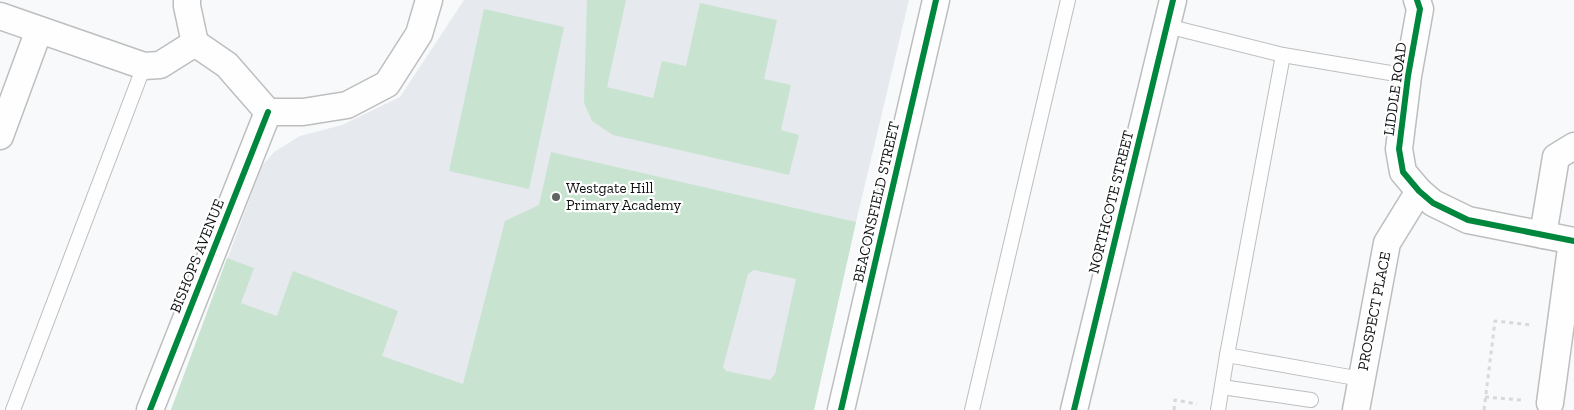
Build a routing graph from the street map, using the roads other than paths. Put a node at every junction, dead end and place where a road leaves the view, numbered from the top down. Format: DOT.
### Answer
graph roads {
  1 [pos="187,0"];
  2 [pos="429,0"];
  3 [pos="936,0"];
  4 [pos="1068,0"];
  5 [pos="1173,0"];
  6 [pos="1417,0"];
  7 [pos="0,16"];
  8 [pos="1167,26"];
  9 [pos="39,30"];
  10 [pos="195,43"];
  11 [pos="1283,55"];
  12 [pos="144,66"];
  13 [pos="1408,76"];
  14 [pos="268,112"];
  15 [pos="0,136"];
  16 [pos="1574,146"];
  17 [pos="1419,191"];
  18 [pos="1543,235"];
  19 [pos="1573,241"];
  20 [pos="1227,355"];
  21 [pos="1361,379"];
  22 [pos="1222,387"];
  23 [pos="1311,400"];
  24 [pos="1550,403"];
  25 [pos="1218,409"];
  26 [pos="13,410"];
  27 [pos="150,410"];
  28 [pos="841,410"];
  29 [pos="972,410"];
  30 [pos="1074,410"];
  31 [pos="1356,410"];
  1 -- 10 [label="street"];
  2 -- 14 [label="street"];
  3 -- 28 [label="street, BEACONSFIELD STREET"];
  4 -- 29 [label="lane"];
  5 -- 8 [label="street, NORTHCOTE STREET"];
  6 -- 13 [label="street, LIDDLE ROAD"];
  7 -- 9 [label="street"];
  8 -- 11 [label="lane"];
  8 -- 30 [label="street, NORTHCOTE STREET"];
  9 -- 12 [label="street"];
  9 -- 15 [label="street"];
  10 -- 12 [label="street"];
  10 -- 14 [label="street"];
  11 -- 13 [label="lane"];
  11 -- 20 [label="lane"];
  12 -- 26 [label="lane"];
  13 -- 17 [label="street, LIDDLE ROAD"];
  14 -- 27 [label="street, BISHOPS AVENUE"];
  16 -- 18 [label="street"];
  17 -- 18 [label="street, LIDDLE ROAD"];
  17 -- 21 [label="street, PROSPECT PLACE"];
  18 -- 19 [label="street, LIDDLE ROAD"];
  19 -- 24 [label="street"];
  20 -- 21 [label="lane"];
  20 -- 22 [label="lane"];
  21 -- 31 [label="street, PROSPECT PLACE"];
  22 -- 23 [label="lane"];
  22 -- 25 [label="lane"];
}
